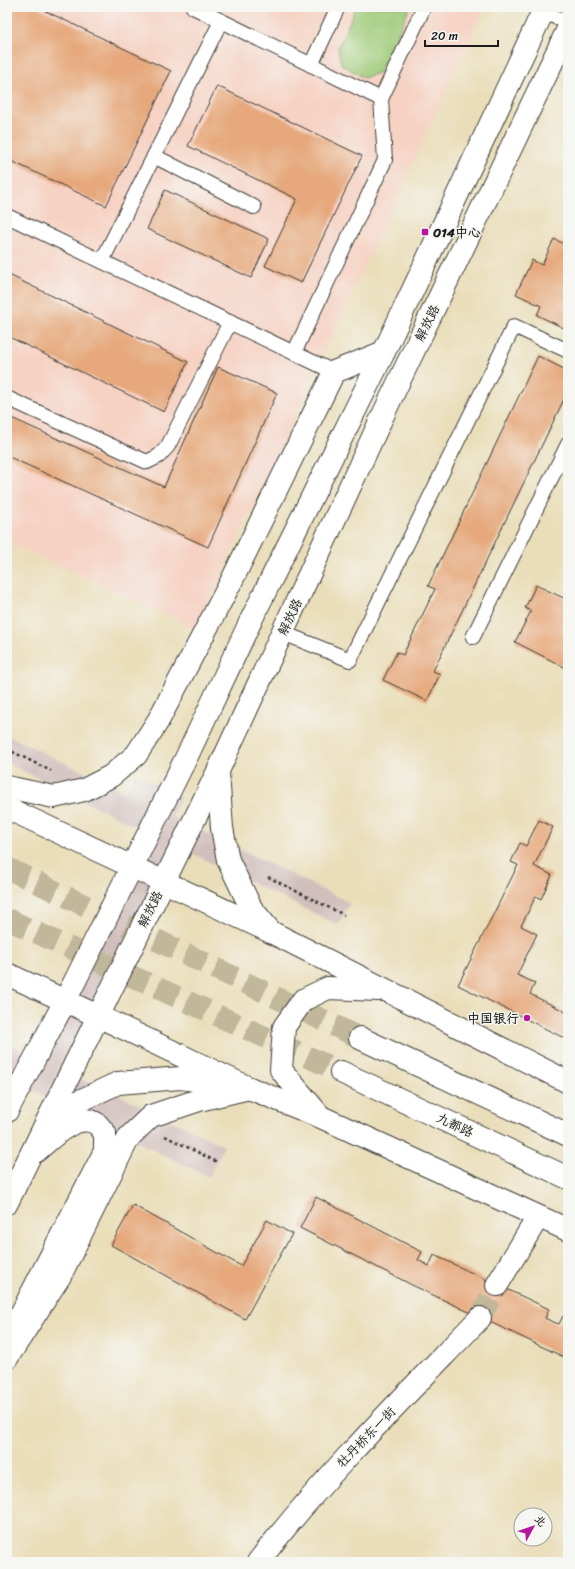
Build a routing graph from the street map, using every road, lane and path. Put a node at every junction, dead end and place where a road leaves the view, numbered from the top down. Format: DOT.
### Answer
graph roads {
  1 [pos="193,7"];
  2 [pos="338,7"];
  3 [pos="424,7"];
  4 [pos="541,8"];
  5 [pos="221,21"];
  6 [pos="568,23"];
  7 [pos="568,29"];
  8 [pos="311,65"];
  9 [pos="381,98"];
  10 [pos="154,156"];
  11 [pos="254,207"];
  12 [pos="7,216"];
  13 [pos="102,261"];
  14 [pos="230,322"];
  15 [pos="568,351"];
  16 [pos="294,352"];
  17 [pos="384,352"];
  18 [pos="334,372"];
  19 [pos="7,398"];
  20 [pos="568,444"];
  21 [pos="283,633"];
  22 [pos="473,637"];
  23 [pos="7,749"];
  24 [pos="218,771"];
  25 [pos="54,772"];
  26 [pos="7,786"];
  27 [pos="7,808"];
  28 [pos="132,866"];
  29 [pos="268,877"];
  30 [pos="164,881"];
  31 [pos="344,914"];
  32 [pos="271,932"];
  33 [pos="7,974"];
  34 [pos="386,990"];
  35 [pos="64,1001"];
  36 [pos="98,1016"];
  37 [pos="360,1038"];
  38 [pos="342,1072"];
  39 [pos="568,1082"];
  40 [pos="249,1088"];
  41 [pos="7,1111"];
  42 [pos="321,1118"];
  43 [pos="162,1135"];
  44 [pos="568,1135"];
  45 [pos="30,1156"];
  46 [pos="217,1162"];
  47 [pos="568,1178"];
  48 [pos="7,1203"];
  49 [pos="538,1217"];
  50 [pos="568,1230"];
  51 [pos="497,1285"];
  52 [pos="480,1318"];
  53 [pos="7,1341"];
  54 [pos="7,1358"];
  55 [pos="258,1562"];
  1 -- 5 [label="lane"];
  2 -- 8 [label="lane"];
  3 -- 9 [label="lane"];
  4 -- 6 [label="lane"];
  4 -- 17 [label="main road, 解放路"];
  5 -- 8 [label="lane"];
  5 -- 10 [label="lane"];
  7 -- 21 [label="main road, 解放路"];
  8 -- 9 [label="lane"];
  9 -- 16 [label="lane"];
  10 -- 11 [label="lane"];
  10 -- 13 [label="lane"];
  12 -- 13 [label="lane"];
  13 -- 14 [label="lane"];
  14 -- 16 [label="lane"];
  14 -- 19 [label="lane"];
  15 -- 21 [label="lane"];
  16 -- 18 [label="lane"];
  17 -- 18 [label="main road"];
  17 -- 28 [label="main road, 解放路"];
  18 -- 26 [label="main road"];
  20 -- 22 [label="lane"];
  21 -- 24 [label="main road, 解放路"];
  23 -- 25 [label="path"];
  24 -- 30 [label="main road, 解放路"];
  24 -- 32 [label="main road"];
  27 -- 28 [label="main road"];
  28 -- 30 [label="main road"];
  28 -- 35 [label="main road, 解放路"];
  29 -- 31 [label="path"];
  30 -- 32 [label="main road"];
  30 -- 36 [label="main road, 解放路"];
  32 -- 34 [label="main road"];
  33 -- 35 [label="main road"];
  34 -- 39 [label="main road"];
  34 -- 42 [label="main road"];
  35 -- 36 [label="main road"];
  35 -- 41 [label="main road, 解放路"];
  36 -- 40 [label="main road"];
  36 -- 45 [label="main road, 解放路"];
  37 -- 44 [label="main road"];
  38 -- 47 [label="main road, 九都路"];
  40 -- 42 [label="main road"];
  40 -- 45 [label="main road"];
  40 -- 54 [label="main road"];
  42 -- 49 [label="main road"];
  43 -- 46 [label="path"];
  45 -- 48 [label="main road, 解放路"];
  45 -- 53 [label="main road"];
  49 -- 50 [label="main road"];
  49 -- 51 [label="main road"];
  52 -- 55 [label="main road, 牡丹桥东一街"];
}
